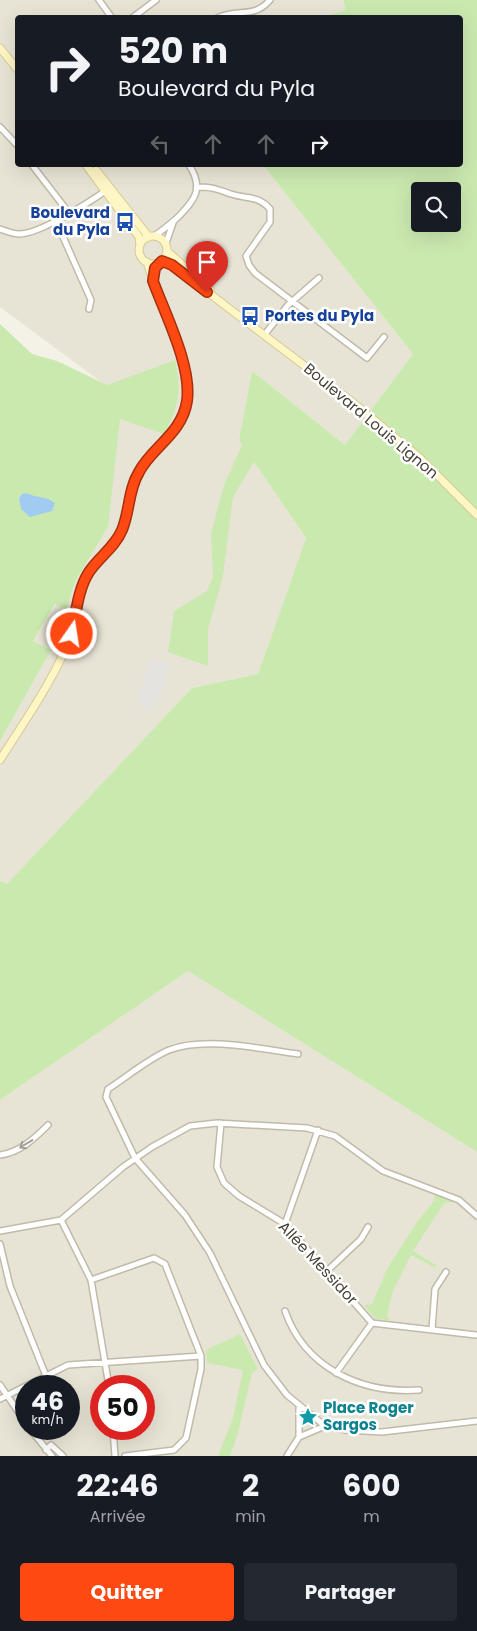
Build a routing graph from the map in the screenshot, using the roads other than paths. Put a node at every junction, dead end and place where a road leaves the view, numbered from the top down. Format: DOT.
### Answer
graph roads {
  1 [pos="99,0"];
  2 [pos="156,0"];
  3 [pos="270,0"];
  4 [pos="110,15"];
  5 [pos="136,15"];
  6 [pos="223,15"];
  7 [pos="0,48"];
  8 [pos="15,66"];
  9 [pos="0,127"];
  10 [pos="15,143"];
  11 [pos="34,167"];
  12 [pos="88,167"];
  13 [pos="93,167"];
  14 [pos="189,167"];
  15 [pos="197,188"];
  16 [pos="108,189"];
  17 [pos="69,213"];
  18 [pos="176,218"];
  19 [pos="56,221"];
  20 [pos="0,229"];
  21 [pos="152,236"];
  22 [pos="140,245"];
  23 [pos="166,247"];
  24 [pos="147,262"];
  25 [pos="160,262"];
  26 [pos="319,278"];
  27 [pos="153,281"];
  28 [pos="292,301"];
  29 [pos="89,309"];
  30 [pos="262,333"];
  31 [pos="384,337"];
  32 [pos="477,515"];
  33 [pos="0,760"];
  34 [pos="298,1054"];
  35 [pos="221,1123"];
  36 [pos="48,1125"];
  37 [pos="318,1130"];
  38 [pos="0,1155"];
  39 [pos="135,1158"];
  40 [pos="477,1216"];
  41 [pos="61,1220"];
  42 [pos="285,1224"];
  43 [pos="368,1227"];
  44 [pos="0,1231"];
  45 [pos="0,1244"];
  46 [pos="327,1271"];
  47 [pos="446,1272"];
  48 [pos="91,1280"];
  49 [pos="285,1311"];
  50 [pos="372,1323"];
  51 [pos="432,1330"];
  52 [pos="477,1335"];
  53 [pos="477,1339"];
  54 [pos="201,1356"];
  55 [pos="106,1361"];
  56 [pos="336,1373"];
  57 [pos="46,1375"];
  58 [pos="48,1375"];
  59 [pos="108,1375"];
  60 [pos="0,1385"];
  61 [pos="419,1390"];
  62 [pos="15,1392"];
  63 [pos="6,1396"];
  64 [pos="0,1399"];
  65 [pos="299,1405"];
  66 [pos="15,1408"];
  67 [pos="477,1421"];
  68 [pos="325,1426"];
  69 [pos="299,1437"];
  70 [pos="38,1440"];
  71 [pos="114,1440"];
  72 [pos="46,1450"];
  73 [pos="52,1456"];
  74 [pos="63,1456"];
  75 [pos="116,1456"];
  76 [pos="125,1456"];
  77 [pos="287,1456"];
  1 -- 4 [label="street"];
  2 -- 5 [label="street"];
  3 -- 6 [label="street"];
  7 -- 8 [label="main road"];
  9 -- 10 [label="street"];
  11 -- 17 [label="street"];
  12 -- 16 [label="main road"];
  13 -- 16 [label="main road"];
  14 -- 15 [label="street"];
  15 -- 18 [label="street"];
  15 -- 28 [label="street"];
  16 -- 17 [label="street"];
  16 -- 21 [label="main road"];
  16 -- 22 [label="main road"];
  17 -- 19 [label="street"];
  18 -- 21 [label="street"];
  18 -- 23 [label="street"];
  19 -- 20 [label="street"];
  19 -- 29 [label="street"];
  21 -- 22 [label="main road"];
  21 -- 23 [label="main road"];
  22 -- 24 [label="main road"];
  23 -- 25 [label="main road"];
  23 -- 30 [label="main road"];
  24 -- 25 [label="main road"];
  24 -- 27 [label="main road"];
  25 -- 27 [label="main road"];
  25 -- 30 [label="main road"];
  26 -- 28 [label="street"];
  27 -- 33 [label="main road"];
  28 -- 30 [label="street"];
  28 -- 31 [label="street"];
  30 -- 32 [label="main road, Boulevard Louis Lignon"];
  34 -- 39 [label="street"];
  35 -- 37 [label="street"];
  35 -- 39 [label="street"];
  35 -- 42 [label="street, Allée Messidor"];
  36 -- 38 [label="street, one-way"];
  37 -- 40 [label="street"];
  37 -- 42 [label="street"];
  39 -- 41 [label="street"];
  39 -- 65 [label="street"];
  41 -- 44 [label="street"];
  41 -- 48 [label="street"];
  42 -- 46 [label="street, Allée Messidor"];
  43 -- 46 [label="street"];
  45 -- 57 [label="street"];
  46 -- 50 [label="street, Allée Messidor"];
  47 -- 51 [label="street"];
  48 -- 54 [label="street"];
  48 -- 55 [label="street"];
  49 -- 56 [label="street"];
  50 -- 51 [label="street"];
  50 -- 56 [label="street"];
  51 -- 52 [label="street"];
  52 -- 53 [label="street"];
  54 -- 55 [label="street"];
  54 -- 76 [label="street"];
  55 -- 58 [label="street"];
  55 -- 59 [label="street"];
  56 -- 61 [label="street"];
  60 -- 63 [label="street"];
  62 -- 63 [label="street"];
  63 -- 64 [label="street"];
  63 -- 66 [label="street"];
  65 -- 68 [label="street"];
  65 -- 69 [label="street"];
  67 -- 68 [label="street"];
  68 -- 69 [label="street"];
  69 -- 77 [label="street"];
  70 -- 72 [label="street"];
  71 -- 75 [label="street"];
  72 -- 73 [label="street"];
  72 -- 74 [label="street"];
}
